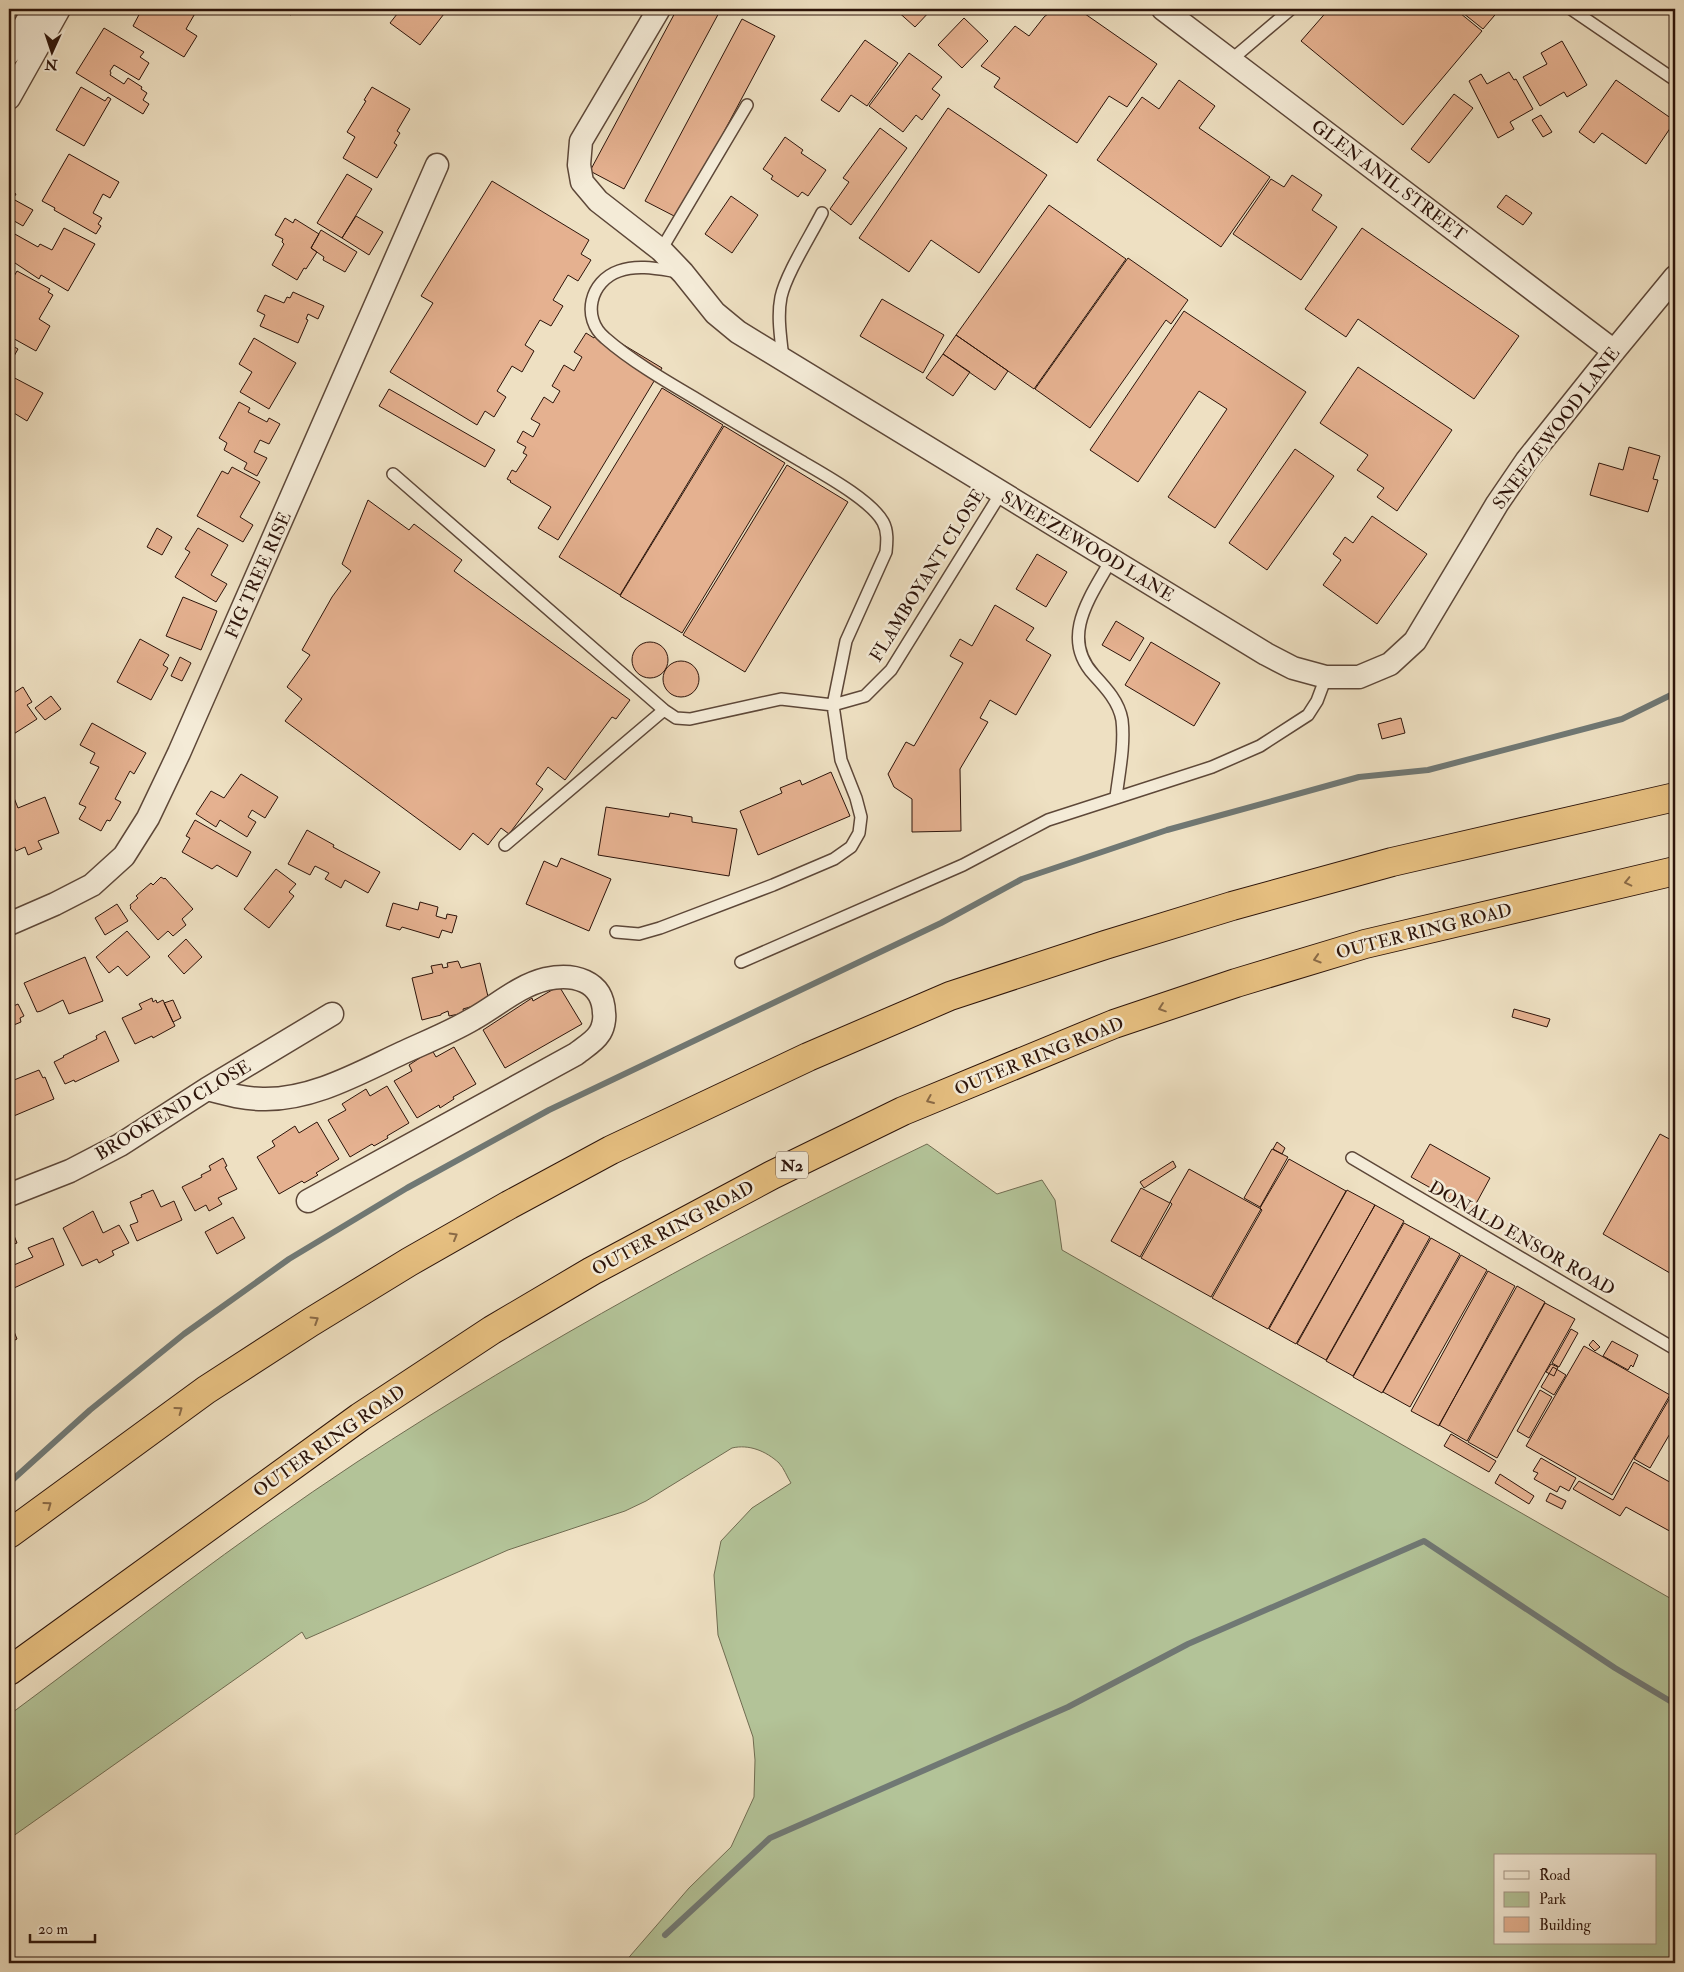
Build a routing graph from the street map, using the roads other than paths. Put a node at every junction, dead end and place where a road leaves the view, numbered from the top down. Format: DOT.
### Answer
graph roads {
  1 [pos="34,9"];
  2 [pos="59,9"];
  3 [pos="659,9"];
  4 [pos="1163,9"];
  5 [pos="1291,9"];
  6 [pos="1571,9"];
  7 [pos="9,53"];
  8 [pos="1231,60"];
  9 [pos="1675,80"];
  10 [pos="9,98"];
  11 [pos="746,105"];
  12 [pos="437,165"];
  13 [pos="822,213"];
  14 [pos="661,250"];
  15 [pos="683,273"];
  16 [pos="1675,277"];
  17 [pos="1614,351"];
  18 [pos="783,359"];
  19 [pos="393,474"];
  20 [pos="1001,493"];
  21 [pos="1111,560"];
  22 [pos="1326,677"];
  23 [pos="833,705"];
  24 [pos="664,710"];
  25 [pos="1116,797"];
  26 [pos="1675,797"];
  27 [pos="505,845"];
  28 [pos="1675,871"];
  29 [pos="9,924"];
  30 [pos="616,932"];
  31 [pos="741,962"];
  32 [pos="332,1014"];
  33 [pos="208,1089"];
  34 [pos="1352,1158"];
  35 [pos="9,1195"];
  36 [pos="308,1201"];
  37 [pos="1675,1348"];
  38 [pos="9,1534"];
  39 [pos="9,1671"];
  1 -- 7 [label="street"];
  2 -- 10 [label="street"];
  3 -- 14 [label="street, SNEEZEWOOD LANE"];
  4 -- 8 [label="street, GLEN ANIL STREET"];
  5 -- 8 [label="lane"];
  6 -- 9 [label="lane"];
  8 -- 17 [label="street, GLEN ANIL STREET"];
  11 -- 14 [label="lane"];
  12 -- 29 [label="street, FIG TREE RISE"];
  13 -- 18 [label="lane"];
  14 -- 15 [label="street, SNEEZEWOOD LANE"];
  15 -- 18 [label="street, SNEEZEWOOD LANE"];
  15 -- 23 [label="lane"];
  16 -- 17 [label="street, SNEEZEWOOD LANE"];
  17 -- 22 [label="street, SNEEZEWOOD LANE"];
  18 -- 20 [label="street, SNEEZEWOOD LANE"];
  19 -- 24 [label="lane"];
  20 -- 21 [label="street, SNEEZEWOOD LANE"];
  20 -- 23 [label="lane, FLAMBOYANT CLOSE"];
  21 -- 22 [label="street, SNEEZEWOOD LANE"];
  21 -- 25 [label="lane"];
  22 -- 25 [label="lane"];
  23 -- 24 [label="lane"];
  23 -- 30 [label="lane"];
  24 -- 27 [label="lane"];
  25 -- 31 [label="lane"];
  38 -- 26 [label="highway, one-way"];
  28 -- 39 [label="highway, OUTER RING ROAD / N2, one-way"];
  32 -- 33 [label="street, BROOKEND CLOSE"];
  33 -- 35 [label="street, BROOKEND CLOSE"];
  33 -- 36 [label="street"];
  34 -- 37 [label="lane, DONALD ENSOR ROAD"];
}
